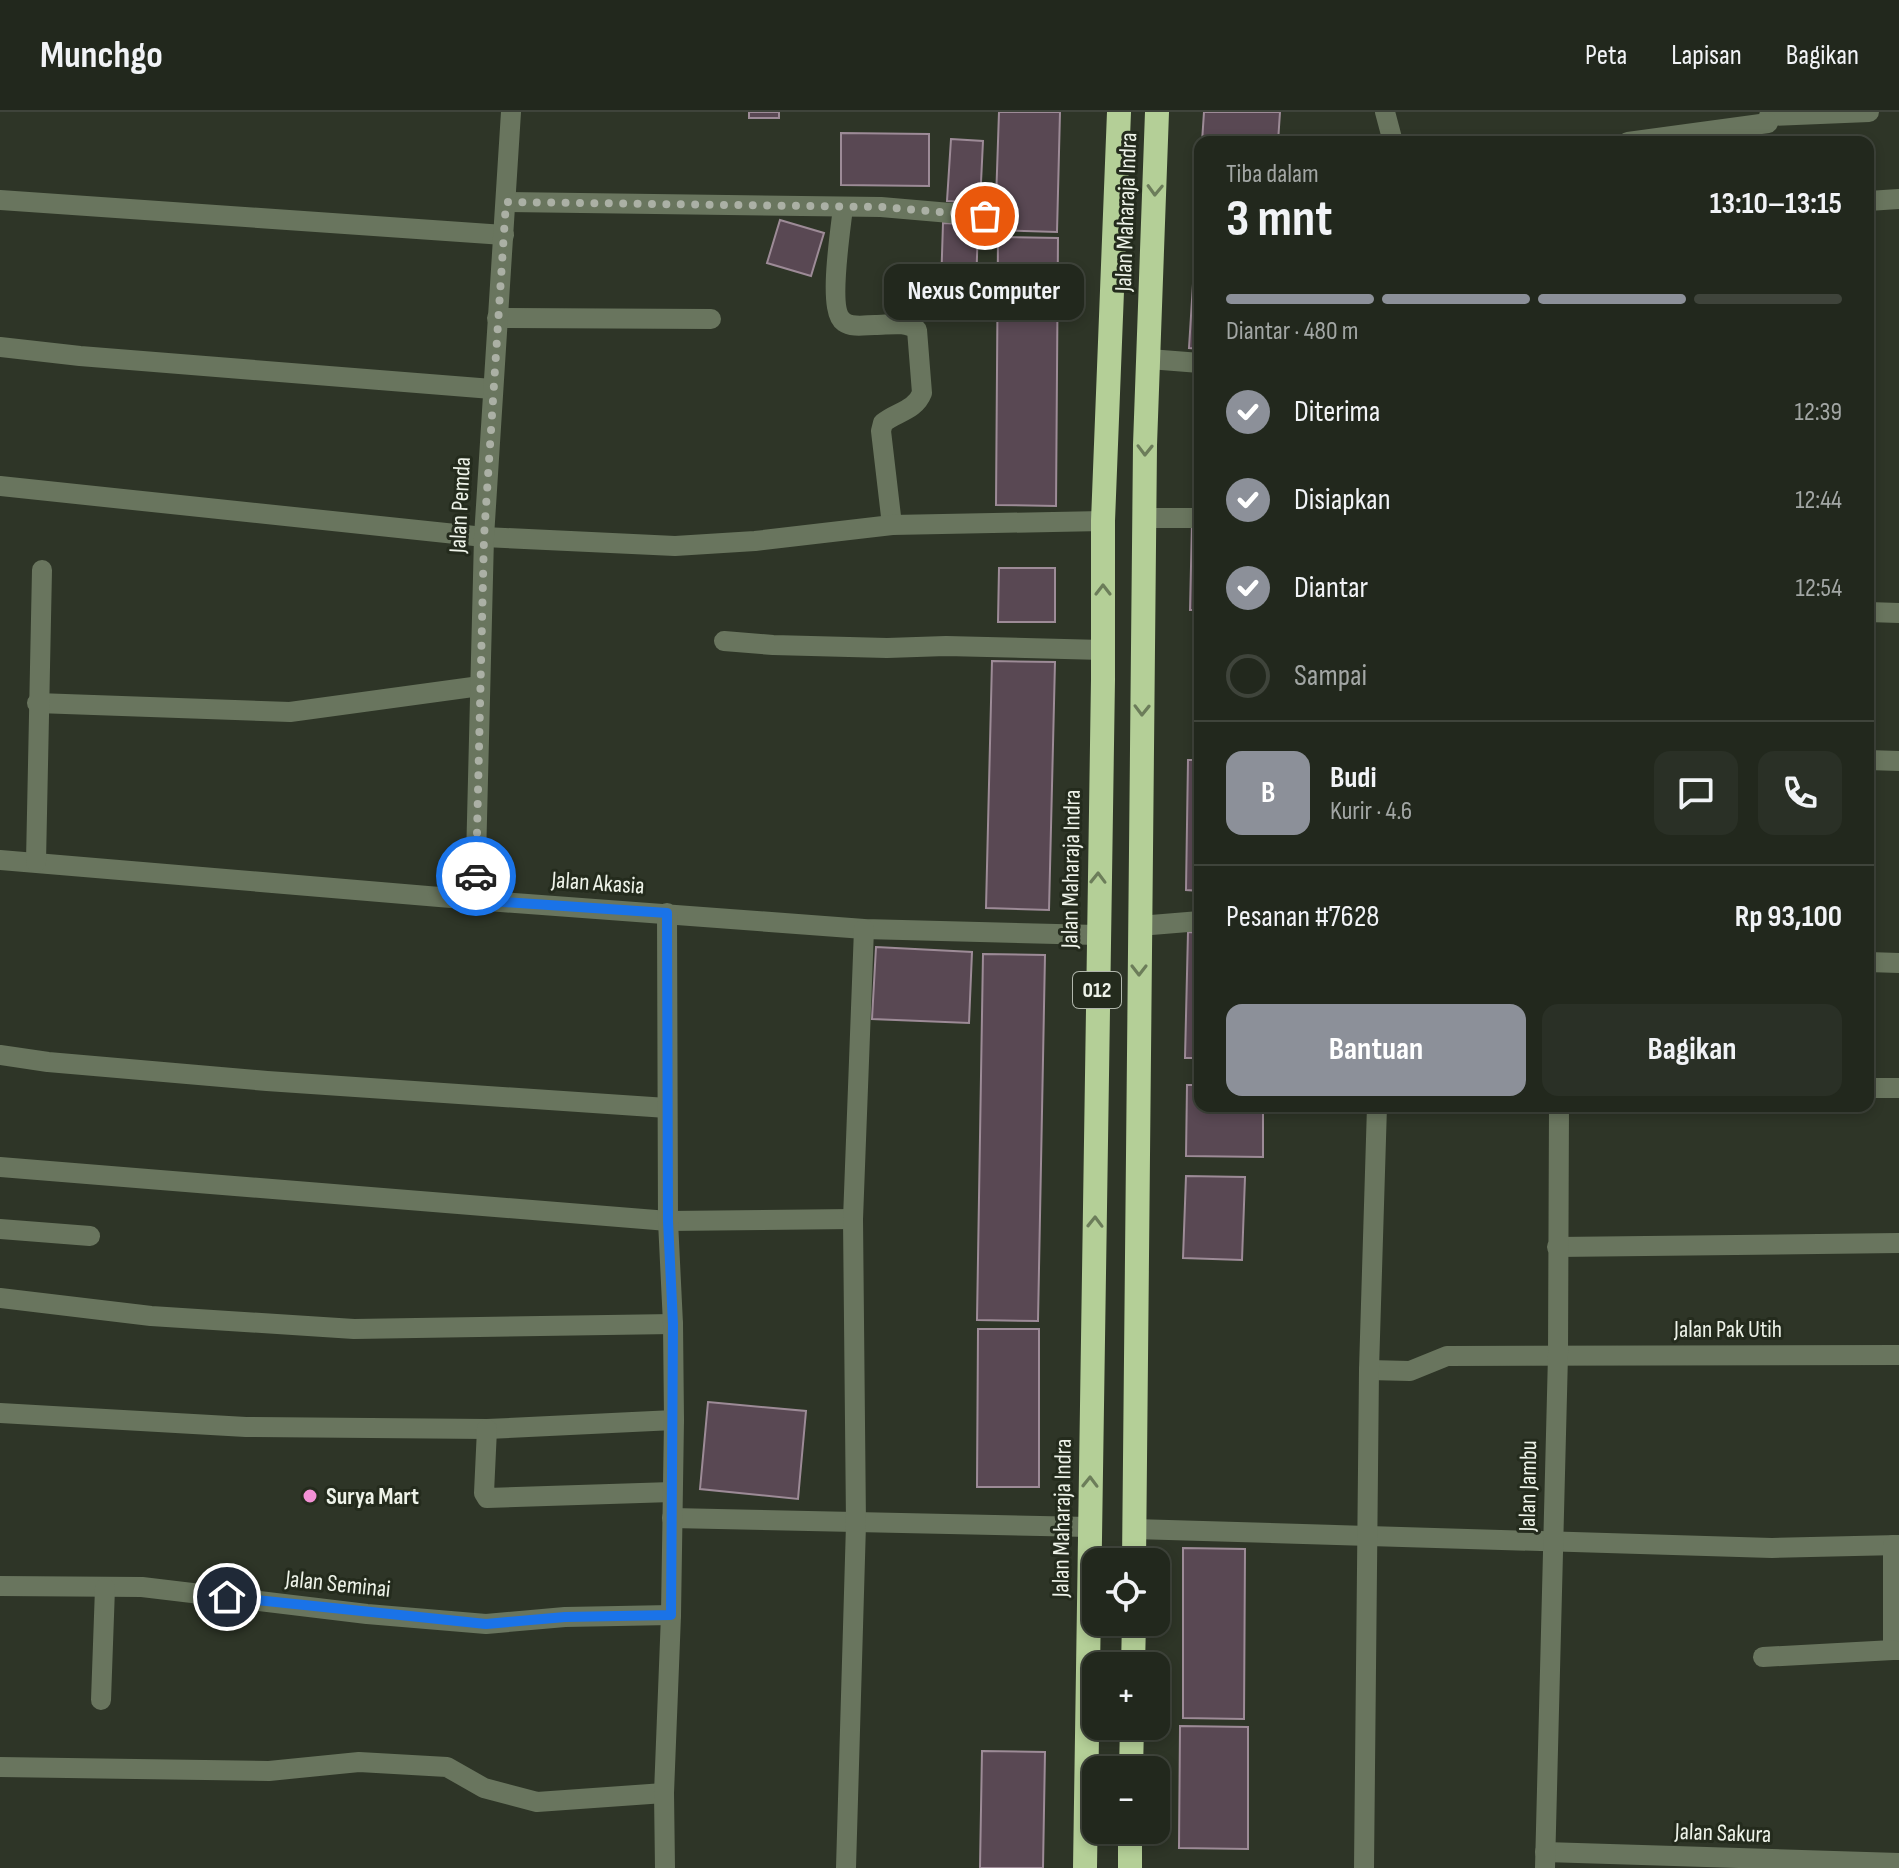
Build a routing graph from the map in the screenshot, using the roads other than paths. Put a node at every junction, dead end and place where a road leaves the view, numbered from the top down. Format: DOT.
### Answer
graph roads {
  1 [pos="511,112"];
  2 [pos="1119,112"];
  3 [pos="1157,112"];
  4 [pos="1385,112"];
  5 [pos="1869,112"];
  6 [pos="1768,123"];
  7 [pos="1391,136"];
  8 [pos="1672,136"];
  9 [pos="1899,199"];
  10 [pos="0,200"];
  11 [pos="1874,201"];
  12 [pos="506,202"];
  13 [pos="843,207"];
  14 [pos="985,216"];
  15 [pos="504,235"];
  16 [pos="1111,288"];
  17 [pos="1153,290"];
  18 [pos="497,318"];
  19 [pos="711,319"];
  20 [pos="0,347"];
  21 [pos="1149,359"];
  22 [pos="1194,363"];
  23 [pos="492,389"];
  24 [pos="0,486"];
  25 [pos="1144,518"];
  26 [pos="1194,518"];
  27 [pos="1103,521"];
  28 [pos="892,525"];
  29 [pos="484,537"];
  30 [pos="42,570"];
  31 [pos="1874,612"];
  32 [pos="1899,613"];
  33 [pos="724,641"];
  34 [pos="1103,650"];
  35 [pos="480,686"];
  36 [pos="37,703"];
  37 [pos="1874,760"];
  38 [pos="1899,761"];
  39 [pos="0,860"];
  40 [pos="36,862"];
  41 [pos="475,900"];
  42 [pos="667,913"];
  43 [pos="1194,921"];
  44 [pos="1139,926"];
  45 [pos="864,929"];
  46 [pos="1097,935"];
  47 [pos="1874,962"];
  48 [pos="1899,963"];
  49 [pos="0,1055"];
  50 [pos="1874,1088"];
  51 [pos="1899,1088"];
  52 [pos="667,1108"];
  53 [pos="1377,1112"];
  54 [pos="1559,1112"];
  55 [pos="0,1167"];
  56 [pos="853,1219"];
  57 [pos="668,1221"];
  58 [pos="0,1229"];
  59 [pos="90,1236"];
  60 [pos="1899,1243"];
  61 [pos="1557,1247"];
  62 [pos="0,1298"];
  63 [pos="673,1324"];
  64 [pos="1558,1355"];
  65 [pos="1899,1355"];
  66 [pos="1369,1370"];
  67 [pos="0,1413"];
  68 [pos="674,1420"];
  69 [pos="487,1429"];
  70 [pos="672,1492"];
  71 [pos="672,1518"];
  72 [pos="856,1524"];
  73 [pos="1089,1527"];
  74 [pos="1134,1529"];
  75 [pos="1368,1535"];
  76 [pos="1553,1543"];
  77 [pos="1896,1545"];
  78 [pos="1134,1548"];
  79 [pos="0,1586"];
  80 [pos="105,1588"];
  81 [pos="671,1615"];
  82 [pos="1896,1650"];
  83 [pos="1092,1652"];
  84 [pos="1763,1657"];
  85 [pos="101,1700"];
  86 [pos="1091,1740"];
  87 [pos="0,1767"];
  88 [pos="664,1793"];
  89 [pos="1130,1844"];
  90 [pos="1545,1860"];
  91 [pos="1899,1863"];
  92 [pos="665,1868"];
  93 [pos="846,1868"];
  94 [pos="1085,1868"];
  95 [pos="1130,1868"];
  96 [pos="1364,1868"];
  1 -- 12 [label="street, Jalan Pemda"];
  2 -- 16 [label="highway, Jalan Maharaja Indra / 012"];
  3 -- 17 [label="highway, Jalan Maharaja Indra / 012, one-way"];
  4 -- 7 [label="street"];
  5 -- 6 [label="street"];
  6 -- 8 [label="street"];
  9 -- 11 [label="street"];
  10 -- 15 [label="street"];
  12 -- 13 [label="street"];
  12 -- 15 [label="street, Jalan Pemda"];
  13 -- 14 [label="street"];
  13 -- 28 [label="street"];
  15 -- 18 [label="street, Jalan Pemda"];
  16 -- 17 [label="highway"];
  16 -- 27 [label="highway, Jalan Maharaja Indra / 012"];
  17 -- 21 [label="highway, Jalan Maharaja Indra / 012"];
  18 -- 19 [label="street"];
  18 -- 23 [label="street, Jalan Pemda"];
  20 -- 23 [label="street"];
  21 -- 22 [label="street"];
  21 -- 25 [label="highway, Jalan Maharaja Indra / 012, one-way"];
  23 -- 29 [label="street, Jalan Pemda"];
  24 -- 29 [label="street"];
  25 -- 26 [label="street"];
  25 -- 44 [label="highway, Jalan Maharaja Indra / 012, one-way"];
  27 -- 28 [label="street"];
  34 -- 27 [label="highway, Jalan Maharaja Indra / 012, one-way"];
  28 -- 29 [label="street"];
  29 -- 35 [label="street, Jalan Pemda"];
  30 -- 36 [label="street"];
  31 -- 32 [label="street"];
  33 -- 34 [label="street"];
  46 -- 34 [label="highway, Jalan Maharaja Indra / 012, one-way"];
  35 -- 36 [label="street"];
  35 -- 41 [label="street, Jalan Pemda"];
  36 -- 40 [label="street"];
  37 -- 38 [label="street"];
  39 -- 40 [label="street, Jalan Akasia"];
  40 -- 41 [label="street, Jalan Akasia"];
  41 -- 42 [label="street, Jalan Akasia"];
  42 -- 45 [label="street, Jalan Akasia"];
  42 -- 52 [label="street"];
  43 -- 44 [label="street"];
  44 -- 74 [label="highway, Jalan Maharaja Indra / 012, one-way"];
  45 -- 46 [label="street, Jalan Akasia"];
  45 -- 56 [label="street"];
  73 -- 46 [label="highway, Jalan Maharaja Indra / 012, one-way"];
  47 -- 48 [label="street"];
  49 -- 52 [label="street"];
  50 -- 51 [label="street"];
  52 -- 57 [label="street"];
  53 -- 66 [label="street"];
  54 -- 61 [label="street, Jalan Jambu"];
  55 -- 57 [label="street"];
  56 -- 57 [label="street"];
  56 -- 72 [label="street"];
  57 -- 63 [label="street"];
  58 -- 59 [label="street"];
  60 -- 61 [label="street"];
  61 -- 64 [label="street, Jalan Jambu"];
  62 -- 63 [label="street"];
  63 -- 68 [label="street"];
  64 -- 65 [label="street, Jalan Pak Utih"];
  64 -- 66 [label="street, Jalan Pak Utih"];
  64 -- 76 [label="street, Jalan Jambu"];
  66 -- 75 [label="street"];
  67 -- 69 [label="street"];
  68 -- 69 [label="street"];
  68 -- 70 [label="street"];
  69 -- 70 [label="street"];
  70 -- 71 [label="street"];
  71 -- 72 [label="street"];
  71 -- 81 [label="street"];
  72 -- 73 [label="street"];
  72 -- 93 [label="street"];
  73 -- 83 [label="highway, Jalan Maharaja Indra / 012"];
  74 -- 75 [label="street"];
  74 -- 78 [label="highway, Jalan Maharaja Indra / 012"];
  75 -- 76 [label="street"];
  75 -- 96 [label="street"];
  76 -- 77 [label="street"];
  76 -- 90 [label="street, Jalan Jambu"];
  77 -- 82 [label="street"];
  79 -- 80 [label="street, Jalan Seminai"];
  80 -- 81 [label="street, Jalan Seminai"];
  80 -- 85 [label="street"];
  81 -- 88 [label="street"];
  82 -- 84 [label="street"];
  86 -- 94 [label="highway, Jalan Maharaja Indra / 012"];
  87 -- 88 [label="street"];
  88 -- 92 [label="street"];
  89 -- 95 [label="highway"];
  90 -- 91 [label="street, Jalan Sakura"];
}
